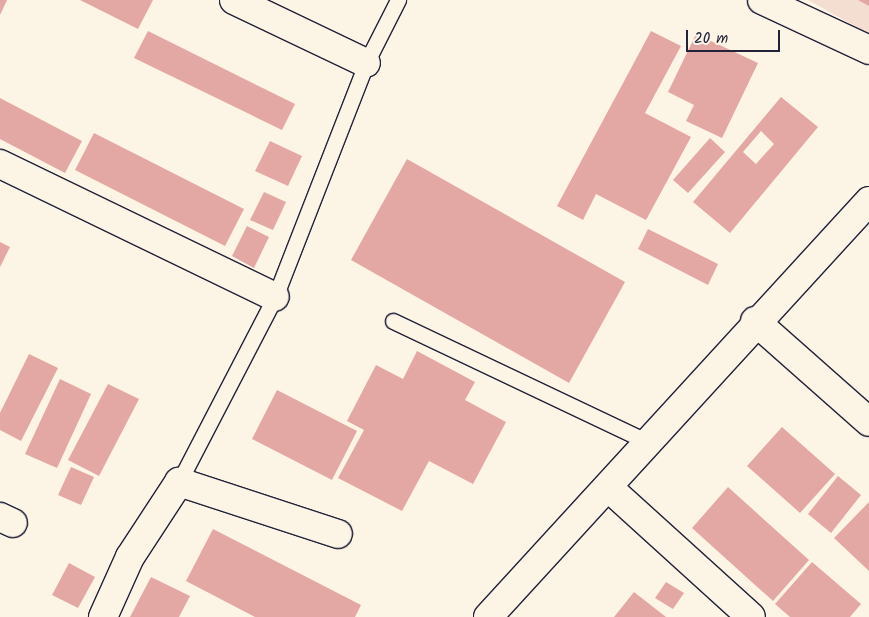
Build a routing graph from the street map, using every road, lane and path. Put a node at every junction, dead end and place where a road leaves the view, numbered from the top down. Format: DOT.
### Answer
graph roads {
  1 [pos="234,0"];
  2 [pos="398,0"];
  3 [pos="766,1"];
  4 [pos="869,50"];
  5 [pos="366,63"];
  6 [pos="0,164"];
  7 [pos="869,201"];
  8 [pos="275,297"];
  9 [pos="393,321"];
  10 [pos="755,321"];
  11 [pos="869,422"];
  12 [pos="646,441"];
  13 [pos="179,482"];
  14 [pos="610,489"];
  15 [pos="338,534"];
  16 [pos="103,617"];
  17 [pos="488,617"];
  18 [pos="751,617"];
  1 -- 5 [label="street"];
  2 -- 5 [label="lane"];
  3 -- 4 [label="street"];
  5 -- 8 [label="lane"];
  6 -- 8 [label="street"];
  7 -- 10 [label="street"];
  8 -- 13 [label="lane"];
  9 -- 12 [label="lane"];
  10 -- 11 [label="street"];
  10 -- 12 [label="street"];
  12 -- 14 [label="street"];
  13 -- 15 [label="street"];
  13 -- 16 [label="street"];
  14 -- 17 [label="street"];
  14 -- 18 [label="street"];
}
